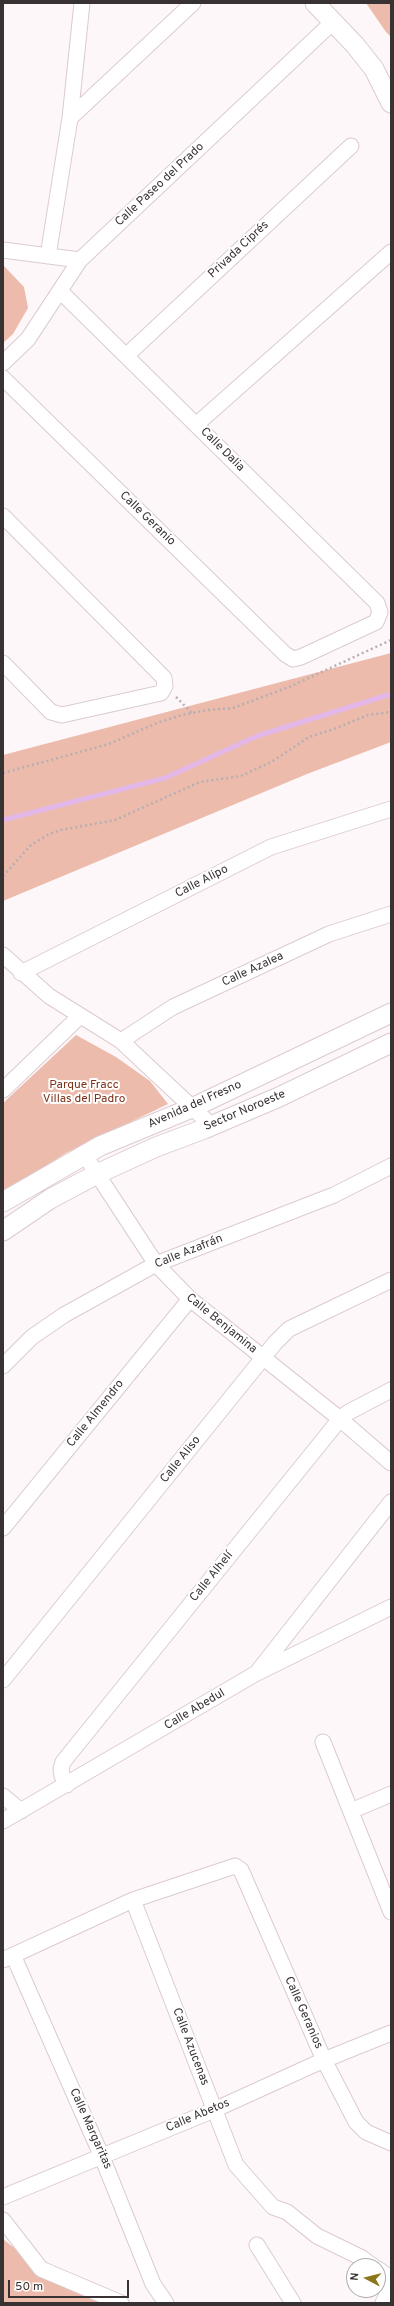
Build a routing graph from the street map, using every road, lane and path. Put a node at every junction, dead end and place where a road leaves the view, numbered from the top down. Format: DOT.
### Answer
graph roads {
  1 [pos="82,3"];
  2 [pos="193,3"];
  3 [pos="315,3"];
  4 [pos="334,21"];
  5 [pos="391,103"];
  6 [pos="70,118"];
  7 [pos="352,146"];
  8 [pos="3,250"];
  9 [pos="391,252"];
  10 [pos="48,256"];
  11 [pos="80,260"];
  12 [pos="60,291"];
  13 [pos="127,355"];
  14 [pos="3,363"];
  15 [pos="3,378"];
  16 [pos="197,424"];
  17 [pos="3,516"];
  18 [pos="380,612"];
  19 [pos="391,640"];
  20 [pos="3,663"];
  21 [pos="165,686"];
  22 [pos="391,712"];
  23 [pos="193,713"];
  24 [pos="3,773"];
  25 [pos="390,812"];
  26 [pos="3,876"];
  27 [pos="391,914"];
  28 [pos="3,955"];
  29 [pos="21,973"];
  30 [pos="391,1013"];
  31 [pos="80,1016"];
  32 [pos="121,1041"];
  33 [pos="391,1044"];
  34 [pos="3,1090"];
  35 [pos="194,1107"];
  36 [pos="212,1126"];
  37 [pos="84,1154"];
  38 [pos="391,1166"];
  39 [pos="97,1174"];
  40 [pos="3,1202"];
  41 [pos="3,1231"];
  42 [pos="156,1264"];
  43 [pos="391,1280"];
  44 [pos="190,1299"];
  45 [pos="263,1358"];
  46 [pos="3,1366"];
  47 [pos="391,1390"];
  48 [pos="340,1419"];
  49 [pos="391,1463"];
  50 [pos="391,1502"];
  51 [pos="3,1528"];
  52 [pos="391,1607"];
  53 [pos="256,1674"];
  54 [pos="3,1680"];
  55 [pos="323,1742"];
  56 [pos="67,1785"];
  57 [pos="391,1794"];
  58 [pos="3,1796"];
  59 [pos="21,1811"];
  60 [pos="351,1811"];
  61 [pos="3,1821"];
  62 [pos="133,1900"];
  63 [pos="391,1912"];
  64 [pos="8,1958"];
  65 [pos="391,2033"];
  66 [pos="324,2060"];
  67 [pos="214,2110"];
  68 [pos="391,2143"];
  69 [pos="102,2157"];
  70 [pos="3,2196"];
  71 [pos="3,2220"];
  72 [pos="257,2245"];
  73 [pos="358,2258"];
  74 [pos="391,2286"];
  75 [pos="121,2303"];
  76 [pos="166,2303"];
  77 [pos="293,2303"];
  78 [pos="383,2303"];
  1 -- 6 [label="street"];
  2 -- 6 [label="street"];
  3 -- 4 [label="street"];
  4 -- 5 [label="street"];
  4 -- 11 [label="street, Calle Paseo del Prado"];
  6 -- 10 [label="street"];
  7 -- 13 [label="street, Privada Ciprés"];
  8 -- 10 [label="street"];
  9 -- 16 [label="street"];
  10 -- 11 [label="street"];
  11 -- 12 [label="street, Calle Paseo del Prado"];
  12 -- 13 [label="street, Calle Dalia"];
  12 -- 14 [label="street, Calle Paseo del Prado"];
  13 -- 16 [label="street, Calle Dalia"];
  15 -- 18 [label="street, Calle Geranio"];
  16 -- 18 [label="street, Calle Dalia"];
  17 -- 21 [label="street"];
  19 -- 23 [label="path"];
  20 -- 21 [label="street"];
  21 -- 23 [label="path"];
  22 -- 26 [label="path"];
  23 -- 24 [label="path"];
  25 -- 29 [label="street, Calle Alipo"];
  27 -- 32 [label="street, Calle Azalea"];
  28 -- 29 [label="street"];
  29 -- 31 [label="street"];
  30 -- 35 [label="street, Avenida del Fresno"];
  31 -- 32 [label="street"];
  31 -- 34 [label="street"];
  32 -- 35 [label="street"];
  33 -- 36 [label="street, Sector Noroeste"];
  35 -- 36 [label="street"];
  35 -- 37 [label="street, Avenida del Fresno"];
  36 -- 39 [label="street, Sector Noroeste"];
  37 -- 39 [label="street, Calle Benjamina"];
  37 -- 40 [label="street, Avenida del Fresno"];
  38 -- 42 [label="street, Calle Azafrán"];
  39 -- 41 [label="street"];
  39 -- 42 [label="street, Calle Benjamina"];
  42 -- 44 [label="street, Calle Benjamina"];
  42 -- 46 [label="street, Calle Azafrán"];
  43 -- 45 [label="street, Calle Aliso"];
  44 -- 45 [label="street, Calle Benjamina"];
  44 -- 51 [label="street, Calle Almendro"];
  45 -- 48 [label="street, Calle Benjamina"];
  45 -- 54 [label="street, Calle Aliso"];
  47 -- 48 [label="street, Calle Alhelí"];
  48 -- 49 [label="street, Calle Benjamina"];
  48 -- 56 [label="street, Calle Alhelí"];
  50 -- 53 [label="street"];
  52 -- 53 [label="street, Calle Abedul"];
  53 -- 56 [label="street, Calle Abedul"];
  55 -- 60 [label="street"];
  56 -- 59 [label="street, Calle Abedul"];
  57 -- 60 [label="street"];
  58 -- 59 [label="street"];
  59 -- 61 [label="street, Calle Abedul"];
  60 -- 63 [label="street"];
  62 -- 64 [label="street"];
  62 -- 66 [label="street, Calle Geranios"];
  62 -- 67 [label="street, Calle Azucenas"];
  64 -- 69 [label="street, Calle Margaritas"];
  65 -- 66 [label="street, Calle Abetos"];
  66 -- 67 [label="street, Calle Abetos"];
  66 -- 68 [label="street, Calle Geranios"];
  67 -- 69 [label="street, Calle Abetos"];
  67 -- 73 [label="street, Calle Azucenas"];
  69 -- 70 [label="street, Calle Abetos"];
  69 -- 76 [label="street, Calle Margaritas"];
  71 -- 75 [label="street"];
  72 -- 77 [label="street"];
  74 -- 78 [label="street"];
}
